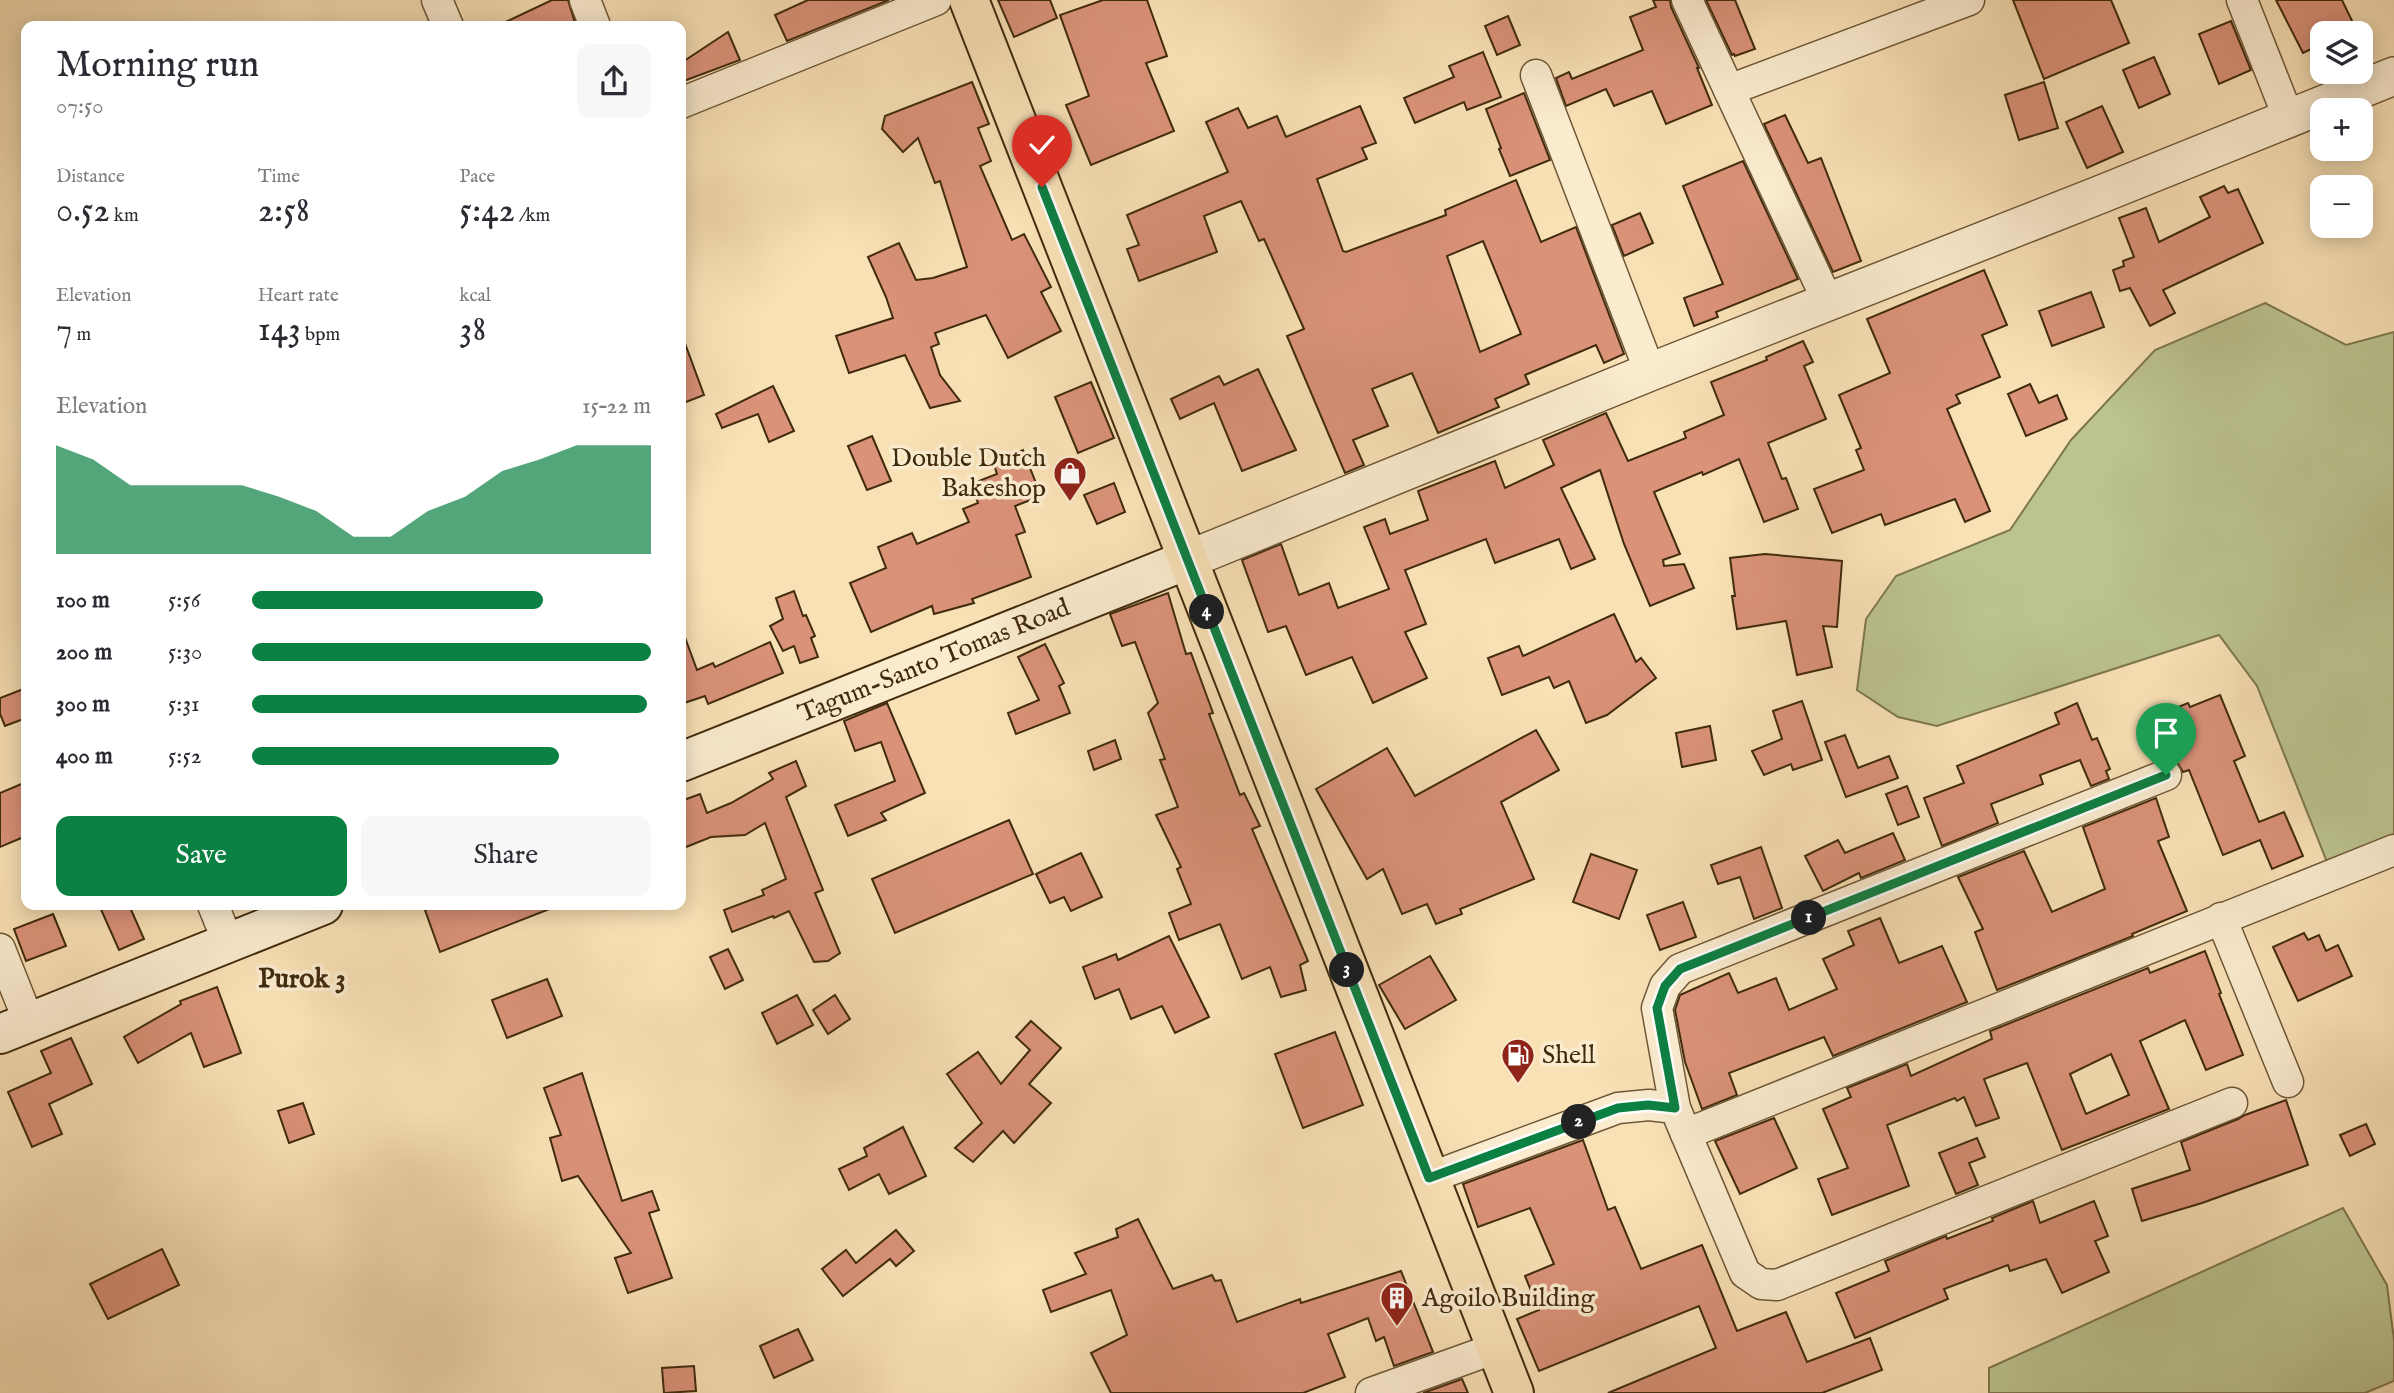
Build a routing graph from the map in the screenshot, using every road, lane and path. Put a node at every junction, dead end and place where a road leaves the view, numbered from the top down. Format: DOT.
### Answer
graph roads {
  1 [pos="437,0"];
  2 [pos="585,0"];
  3 [pos="936,0"];
  4 [pos="969,0"];
  5 [pos="1687,0"];
  6 [pos="1969,0"];
  7 [pos="2242,0"];
  8 [pos="445,21"];
  9 [pos="593,21"];
  10 [pos="1536,75"];
  11 [pos="2394,76"];
  12 [pos="1729,90"];
  13 [pos="686,101"];
  14 [pos="2289,119"];
  15 [pos="1828,302"];
  16 [pos="1650,372"];
  17 [pos="1187,560"];
  18 [pos="686,760"];
  19 [pos="2166,775"];
  20 [pos="2394,850"];
  21 [pos="215,910"];
  22 [pos="310,910"];
  23 [pos="2221,918"];
  24 [pos="228,943"];
  25 [pos="0,949"];
  26 [pos="14,1028"];
  27 [pos="2288,1082"];
  28 [pos="2232,1103"];
  29 [pos="1680,1121"];
  30 [pos="1429,1178"];
  31 [pos="1496,1348"];
  32 [pos="1371,1393"];
  33 [pos="1514,1393"];
  1 -- 8 [label="street"];
  2 -- 9 [label="street"];
  3 -- 13 [label="street"];
  4 -- 17 [label="main road"];
  5 -- 12 [label="street"];
  6 -- 12 [label="street"];
  7 -- 14 [label="street"];
  10 -- 16 [label="street"];
  11 -- 14 [label="street"];
  12 -- 15 [label="street"];
  14 -- 15 [label="street"];
  15 -- 16 [label="street"];
  16 -- 17 [label="street"];
  17 -- 18 [label="main road, Tagum-Santo Tomas Road"];
  17 -- 30 [label="main road"];
  19 -- 29 [label="street"];
  20 -- 23 [label="street"];
  21 -- 24 [label="street"];
  22 -- 24 [label="main road"];
  23 -- 27 [label="street"];
  23 -- 29 [label="street"];
  24 -- 26 [label="main road"];
  25 -- 26 [label="street"];
  28 -- 29 [label="street"];
  29 -- 30 [label="street"];
  30 -- 31 [label="main road"];
  31 -- 32 [label="street"];
  31 -- 33 [label="main road"];
}
